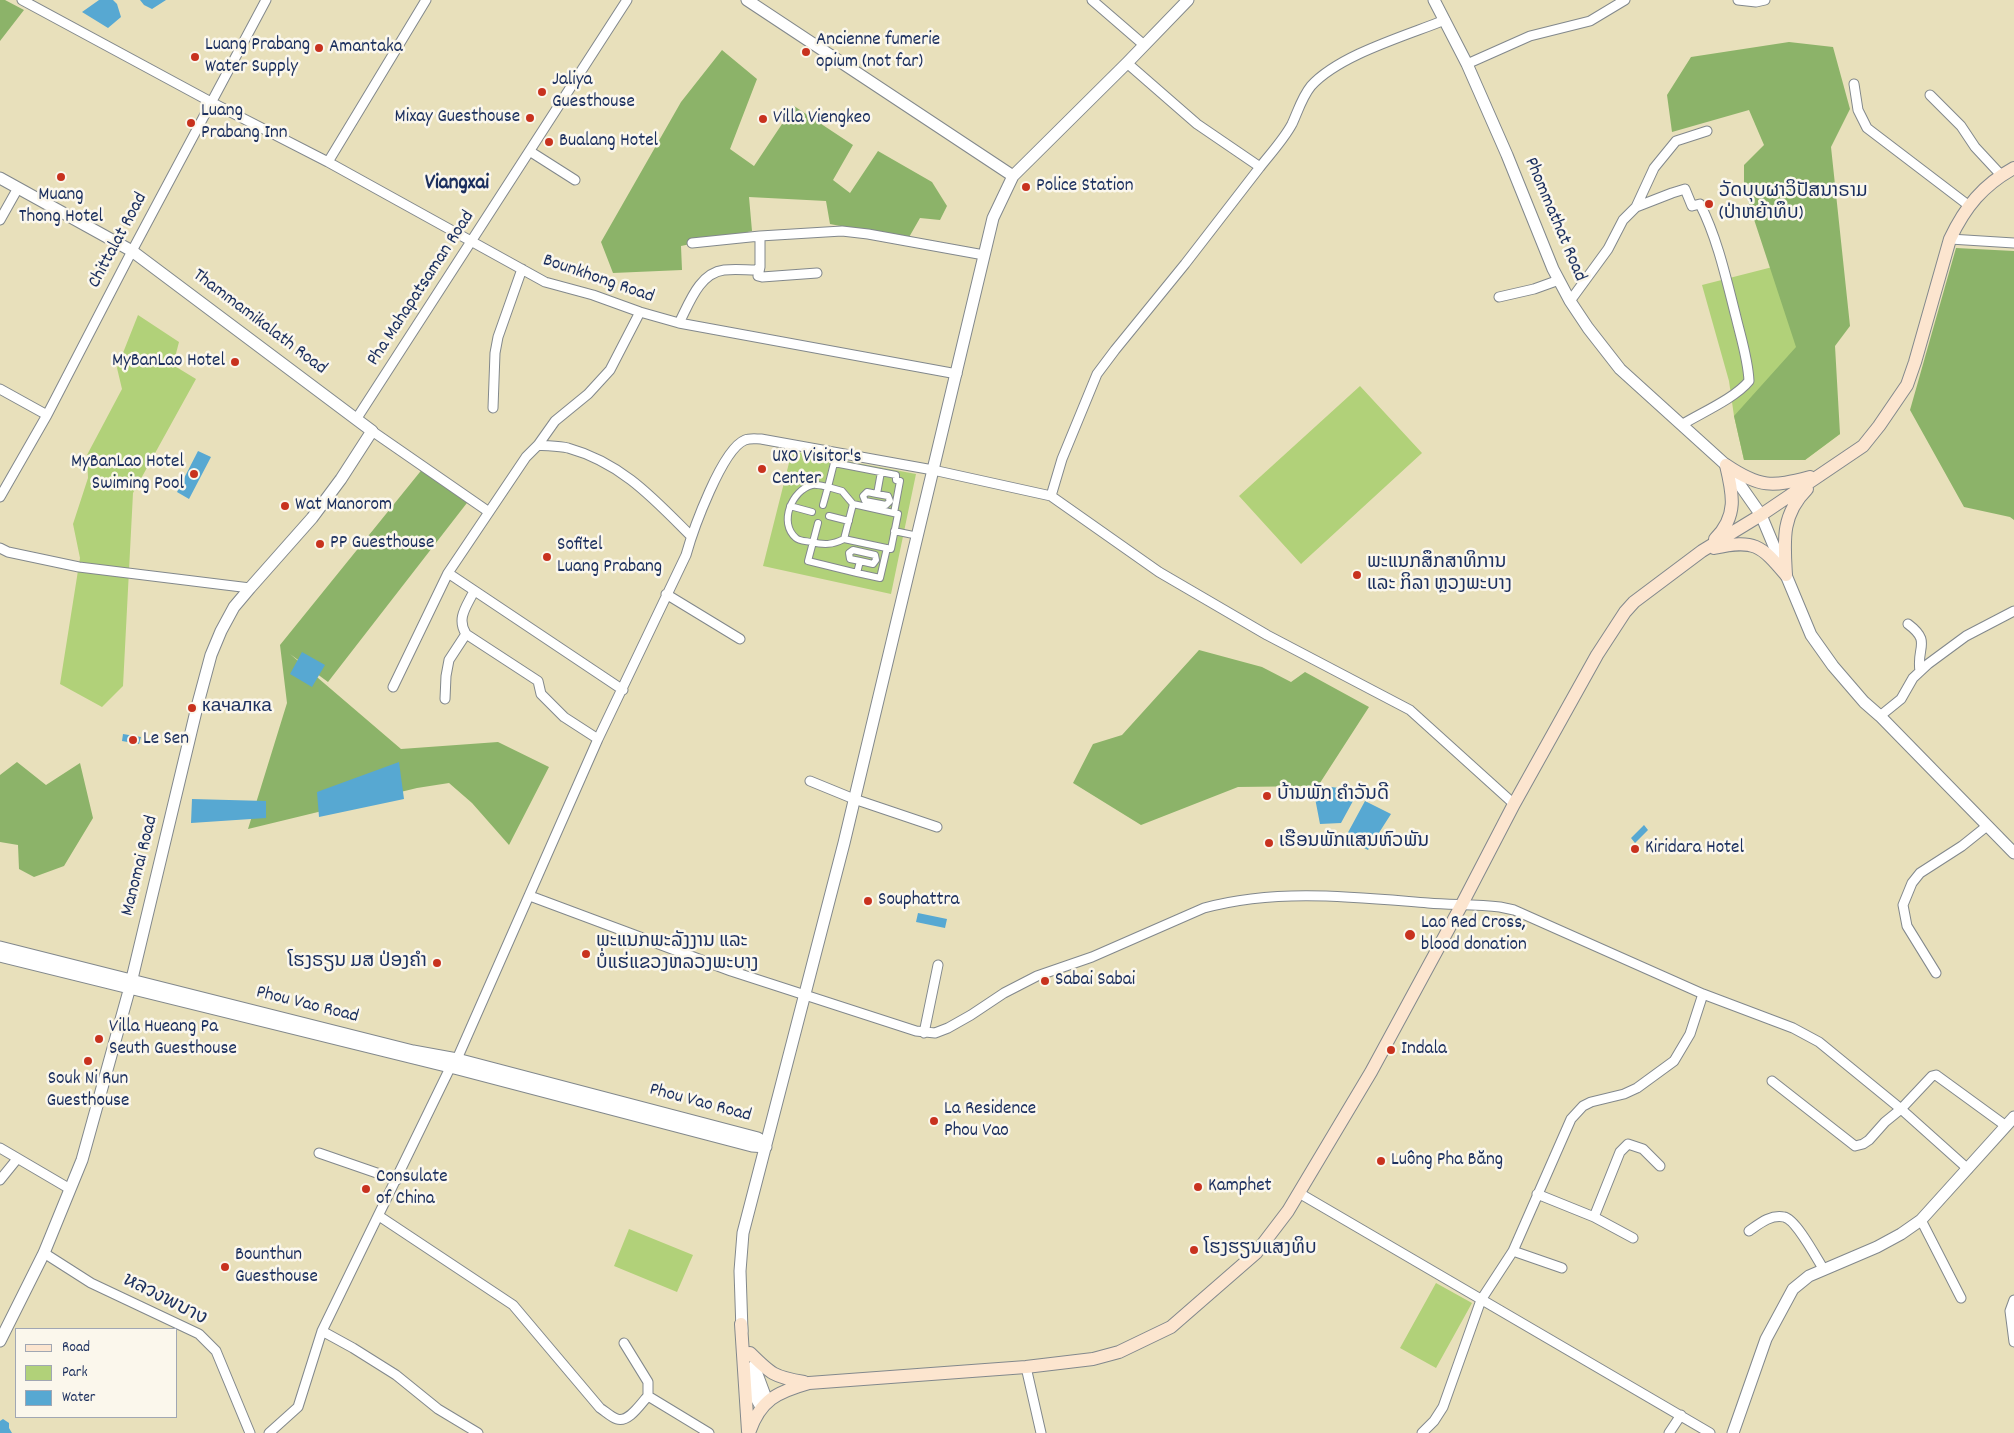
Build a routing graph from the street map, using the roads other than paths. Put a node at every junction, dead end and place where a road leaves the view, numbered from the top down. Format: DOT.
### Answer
graph roads {
  1 [pos="22,0"];
  2 [pos="266,0"];
  3 [pos="426,0"];
  4 [pos="627,0"];
  5 [pos="747,0"];
  6 [pos="1092,0"];
  7 [pos="1188,0"];
  8 [pos="1625,0"];
  9 [pos="1738,0"];
  10 [pos="1765,0"];
  11 [pos="1438,2"];
  12 [pos="1445,20"];
  13 [pos="1144,45"];
  14 [pos="1127,63"];
  15 [pos="1467,64"];
  16 [pos="1854,84"];
  17 [pos="1930,95"];
  18 [pos="211,102"];
  19 [pos="1707,131"];
  20 [pos="531,152"];
  21 [pos="328,162"];
  22 [pos="1260,168"];
  23 [pos="2014,168"];
  24 [pos="2001,175"];
  25 [pos="1013,176"];
  26 [pos="0,178"];
  27 [pos="575,180"];
  28 [pos="18,188"];
  29 [pos="1968,205"];
  30 [pos="1636,207"];
  31 [pos="0,220"];
  32 [pos="760,236"];
  33 [pos="1950,239"];
  34 [pos="472,242"];
  35 [pos="692,243"];
  36 [pos="2014,243"];
  37 [pos="132,250"];
  38 [pos="984,255"];
  39 [pos="760,267"];
  40 [pos="522,269"];
  41 [pos="816,274"];
  42 [pos="1559,280"];
  43 [pos="1499,297"];
  44 [pos="1570,301"];
  45 [pos="640,312"];
  46 [pos="679,323"];
  47 [pos="957,374"];
  48 [pos="0,389"];
  49 [pos="493,408"];
  50 [pos="47,415"];
  51 [pos="357,418"];
  52 [pos="1683,424"];
  53 [pos="372,431"];
  54 [pos="538,446"];
  55 [pos="1726,465"];
  56 [pos="933,470"];
  57 [pos="881,472"];
  58 [pos="1821,474"];
  59 [pos="828,486"];
  60 [pos="877,494"];
  61 [pos="1051,496"];
  62 [pos="0,497"];
  63 [pos="823,504"];
  64 [pos="852,504"];
  65 [pos="790,506"];
  66 [pos="489,512"];
  67 [pos="812,512"];
  68 [pos="894,513"];
  69 [pos="1761,515"];
  70 [pos="829,516"];
  71 [pos="849,521"];
  72 [pos="818,523"];
  73 [pos="894,531"];
  74 [pos="691,536"];
  75 [pos="918,536"];
  76 [pos="844,539"];
  77 [pos="813,543"];
  78 [pos="0,548"];
  79 [pos="887,548"];
  80 [pos="1702,551"];
  81 [pos="860,561"];
  82 [pos="448,573"];
  83 [pos="857,573"];
  84 [pos="1786,575"];
  85 [pos="250,588"];
  86 [pos="474,591"];
  87 [pos="666,594"];
  88 [pos="2014,611"];
  89 [pos="1908,624"];
  90 [pos="466,634"];
  91 [pos="740,639"];
  92 [pos="1920,671"];
  93 [pos="393,687"];
  94 [pos="622,690"];
  95 [pos="445,699"];
  96 [pos="1880,716"];
  97 [pos="598,739"];
  98 [pos="810,781"];
  99 [pos="854,799"];
  100 [pos="1514,804"];
  101 [pos="1987,826"];
  102 [pos="937,827"];
  103 [pos="2014,853"];
  104 [pos="530,896"];
  105 [pos="1461,906"];
  106 [pos="0,947"];
  107 [pos="0,956"];
  108 [pos="938,965"];
  109 [pos="1936,973"];
  110 [pos="131,983"];
  111 [pos="1703,994"];
  112 [pos="806,996"];
  113 [pos="924,1033"];
  114 [pos="454,1063"];
  115 [pos="1772,1081"];
  116 [pos="1901,1109"];
  117 [pos="2014,1117"];
  118 [pos="2006,1126"];
  119 [pos="766,1147"];
  120 [pos="0,1148"];
  121 [pos="319,1153"];
  122 [pos="17,1159"];
  123 [pos="1660,1166"];
  124 [pos="1968,1169"];
  125 [pos="0,1180"];
  126 [pos="397,1180"];
  127 [pos="70,1189"];
  128 [pos="1300,1194"];
  129 [pos="1537,1194"];
  130 [pos="379,1216"];
  131 [pos="1594,1217"];
  132 [pos="1921,1220"];
  133 [pos="1749,1231"];
  134 [pos="1633,1238"];
  135 [pos="1513,1251"];
  136 [pos="44,1252"];
  137 [pos="1562,1268"];
  138 [pos="1824,1270"];
  139 [pos="1961,1298"];
  140 [pos="1482,1300"];
  141 [pos="2014,1300"];
  142 [pos="741,1324"];
  143 [pos="322,1332"];
  144 [pos="0,1341"];
  145 [pos="2014,1342"];
  146 [pos="624,1343"];
  147 [pos="750,1353"];
  148 [pos="1026,1367"];
  149 [pos="809,1383"];
  150 [pos="648,1396"];
  151 [pos="764,1404"];
  152 [pos="1680,1415"];
  153 [pos="250,1433"];
  154 [pos="270,1433"];
  155 [pos="478,1433"];
  156 [pos="708,1433"];
  157 [pos="749,1433"];
  158 [pos="1041,1433"];
  159 [pos="1422,1433"];
  160 [pos="1669,1433"];
  161 [pos="1710,1433"];
  162 [pos="1733,1433"];
  1 -- 18 [label="street, Bounkhong Road"];
  2 -- 18 [label="street, Chittalat Road"];
  3 -- 21 [label="street"];
  4 -- 20 [label="street, Pha Mahapatsaman Road"];
  5 -- 25 [label="street"];
  6 -- 13 [label="street"];
  7 -- 13 [label="street"];
  8 -- 15 [label="street"];
  9 -- 10 [label="street"];
  11 -- 12 [label="street, Phommathat Road"];
  12 -- 15 [label="street, Phommathat Road"];
  12 -- 22 [label="street"];
  13 -- 14 [label="street"];
  14 -- 22 [label="street"];
  14 -- 25 [label="street"];
  15 -- 42 [label="street, Phommathat Road"];
  16 -- 29 [label="street"];
  17 -- 24 [label="street"];
  18 -- 21 [label="street, Bounkhong Road"];
  18 -- 37 [label="street, Chittalat Road"];
  19 -- 30 [label="street"];
  20 -- 27 [label="street"];
  20 -- 34 [label="street, Pha Mahapatsaman Road"];
  21 -- 34 [label="street, Bounkhong Road"];
  22 -- 61 [label="street"];
  23 -- 24 [label="main road"];
  24 -- 29 [label="main road"];
  25 -- 38 [label="street"];
  26 -- 28 [label="street, Thammamikalath Road"];
  28 -- 31 [label="street"];
  28 -- 37 [label="street, Thammamikalath Road"];
  29 -- 33 [label="main road"];
  30 -- 44 [label="street"];
  30 -- 52 [label="street"];
  32 -- 35 [label="street"];
  32 -- 38 [label="street"];
  32 -- 39 [label="street"];
  33 -- 36 [label="street"];
  33 -- 58 [label="main road"];
  34 -- 40 [label="street, Bounkhong Road"];
  34 -- 51 [label="street, Pha Mahapatsaman Road"];
  37 -- 50 [label="street, Chittalat Road"];
  37 -- 51 [label="street, Thammamikalath Road"];
  38 -- 47 [label="street"];
  39 -- 41 [label="street"];
  39 -- 46 [label="street"];
  40 -- 45 [label="street, Bounkhong Road"];
  40 -- 49 [label="street"];
  42 -- 43 [label="street"];
  42 -- 44 [label="street, Phommathat Road"];
  44 -- 52 [label="street, Phommathat Road"];
  45 -- 46 [label="street, Bounkhong Road"];
  45 -- 54 [label="street"];
  46 -- 47 [label="street, Bounkhong Road"];
  47 -- 56 [label="street"];
  48 -- 50 [label="street"];
  50 -- 62 [label="street, Chittalat Road"];
  51 -- 53 [label="street, Thammamikalath Road"];
  52 -- 55 [label="street, Phommathat Road"];
  53 -- 66 [label="street, Thammamikalath Road"];
  53 -- 85 [label="street, Manomai Road"];
  54 -- 66 [label="street"];
  54 -- 74 [label="street"];
  55 -- 58 [label="main road"];
  55 -- 69 [label="street, Phommathat Road"];
  55 -- 80 [label="main road"];
  56 -- 61 [label="street"];
  56 -- 74 [label="street"];
  56 -- 75 [label="street"];
  57 -- 59 [label="street"];
  57 -- 60 [label="street"];
  57 -- 68 [label="street"];
  58 -- 69 [label="main road"];
  58 -- 84 [label="main road"];
  59 -- 63 [label="street"];
  59 -- 64 [label="street"];
  59 -- 65 [label="street"];
  61 -- 100 [label="street"];
  64 -- 68 [label="street"];
  64 -- 71 [label="street"];
  65 -- 67 [label="street"];
  65 -- 77 [label="street"];
  66 -- 82 [label="street"];
  68 -- 73 [label="street"];
  69 -- 80 [label="main road"];
  69 -- 84 [label="street, Phommathat Road"];
  70 -- 71 [label="street"];
  71 -- 76 [label="street"];
  72 -- 77 [label="street"];
  73 -- 75 [label="street"];
  73 -- 79 [label="street"];
  74 -- 87 [label="street"];
  75 -- 99 [label="street"];
  76 -- 77 [label="street"];
  76 -- 79 [label="street"];
  77 -- 83 [label="street"];
  78 -- 85 [label="street"];
  79 -- 83 [label="street"];
  80 -- 84 [label="main road"];
  80 -- 100 [label="main road"];
  81 -- 83 [label="street"];
  82 -- 86 [label="street"];
  82 -- 93 [label="street"];
  84 -- 96 [label="street, Phommathat Road"];
  85 -- 110 [label="street, Manomai Road"];
  86 -- 90 [label="street"];
  86 -- 94 [label="street"];
  87 -- 91 [label="street"];
  87 -- 94 [label="street"];
  88 -- 92 [label="street"];
  89 -- 92 [label="street"];
  90 -- 95 [label="street"];
  90 -- 97 [label="street"];
  92 -- 96 [label="street"];
  94 -- 97 [label="street"];
  96 -- 101 [label="street, Phommathat Road"];
  97 -- 104 [label="street"];
  98 -- 99 [label="street"];
  99 -- 102 [label="street"];
  99 -- 112 [label="street"];
  100 -- 105 [label="main road"];
  101 -- 103 [label="street, Phommathat Road"];
  101 -- 109 [label="street"];
  104 -- 112 [label="street"];
  104 -- 114 [label="street"];
  105 -- 111 [label="street"];
  105 -- 113 [label="street"];
  105 -- 128 [label="main road"];
  106 -- 110 [label="street, Phou Vao Road"];
  107 -- 110 [label="street, Phou Vao Road"];
  108 -- 113 [label="street"];
  110 -- 114 [label="street, Phou Vao Road"];
  110 -- 127 [label="street, Manomai Road"];
  111 -- 116 [label="street"];
  111 -- 129 [label="street"];
  112 -- 113 [label="street"];
  112 -- 119 [label="street"];
  114 -- 119 [label="street, Phou Vao Road"];
  114 -- 126 [label="street"];
  115 -- 116 [label="street"];
  116 -- 118 [label="street"];
  116 -- 124 [label="street"];
  117 -- 118 [label="street"];
  118 -- 124 [label="street"];
  119 -- 142 [label="street"];
  120 -- 122 [label="street"];
  121 -- 126 [label="street"];
  122 -- 125 [label="street"];
  122 -- 127 [label="street"];
  123 -- 131 [label="street"];
  124 -- 132 [label="street"];
  126 -- 130 [label="street"];
  127 -- 136 [label="street, Manomai Road"];
  128 -- 140 [label="street"];
  128 -- 148 [label="main road"];
  129 -- 131 [label="street"];
  129 -- 135 [label="street"];
  130 -- 143 [label="street"];
  130 -- 150 [label="street"];
  131 -- 134 [label="street"];
  132 -- 138 [label="street"];
  132 -- 139 [label="street"];
  133 -- 138 [label="street"];
  135 -- 137 [label="street"];
  135 -- 140 [label="street"];
  136 -- 144 [label="street, Manomai Road"];
  136 -- 153 [label="street, หลวงพบาง"];
  138 -- 162 [label="street"];
  140 -- 152 [label="street"];
  140 -- 159 [label="street"];
  141 -- 145 [label="street"];
  142 -- 147 [label="street"];
  142 -- 151 [label="street"];
  142 -- 157 [label="main road"];
  143 -- 154 [label="street"];
  143 -- 155 [label="street"];
  146 -- 150 [label="street"];
  147 -- 149 [label="main road"];
  147 -- 151 [label="street"];
  148 -- 149 [label="main road"];
  148 -- 158 [label="street"];
  149 -- 151 [label="main road"];
  150 -- 156 [label="street"];
  151 -- 157 [label="main road"];
  152 -- 160 [label="street"];
  152 -- 161 [label="street"];
}
